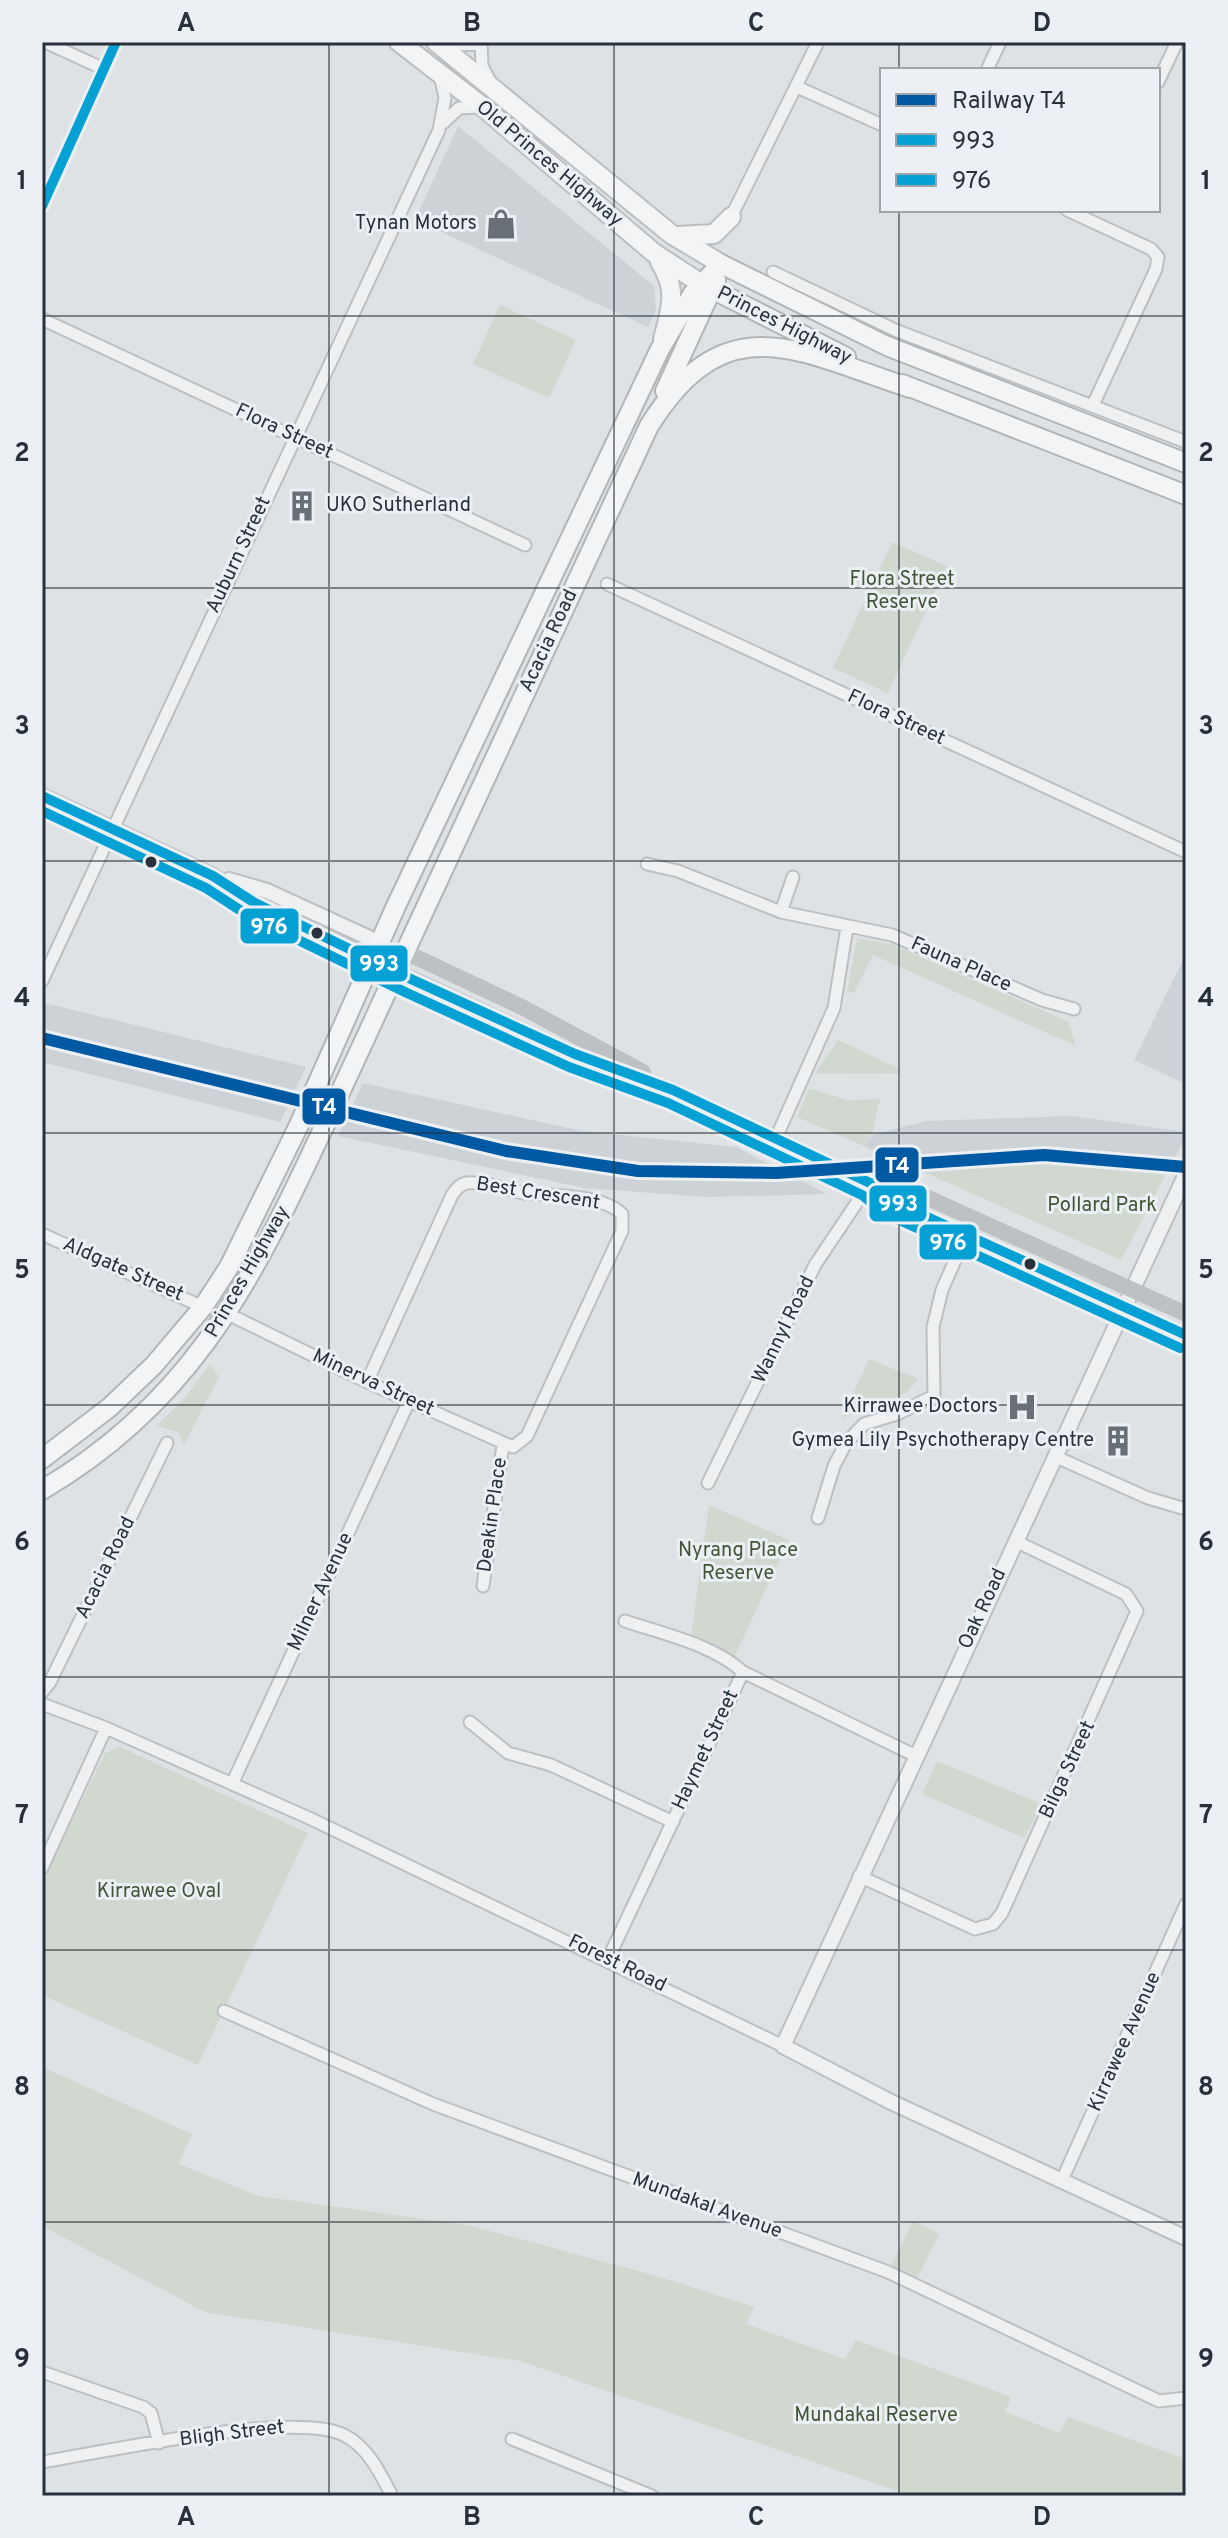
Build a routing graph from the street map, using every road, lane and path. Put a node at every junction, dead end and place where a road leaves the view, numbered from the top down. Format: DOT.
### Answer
graph roads {
  1 [pos="45,42"];
  2 [pos="116,42"];
  3 [pos="399,42"];
  4 [pos="436,42"];
  5 [pos="444,42"];
  6 [pos="481,42"];
  7 [pos="818,42"];
  8 [pos="1000,42"];
  9 [pos="1177,42"];
  10 [pos="469,68"];
  11 [pos="988,68"];
  12 [pos="104,69"];
  13 [pos="439,73"];
  14 [pos="1160,78"];
  15 [pos="797,87"];
  16 [pos="497,89"];
  17 [pos="490,113"];
  18 [pos="880,124"];
  19 [pos="439,130"];
  20 [pos="42,206"];
  21 [pos="1095,216"];
  22 [pos="731,217"];
  23 [pos="671,234"];
  24 [pos="654,253"];
  25 [pos="721,264"];
  26 [pos="773,272"];
  27 [pos="706,287"];
  28 [pos="42,319"];
  29 [pos="660,349"];
  30 [pos="910,388"];
  31 [pos="1093,405"];
  32 [pos="649,426"];
  33 [pos="294,436"];
  34 [pos="1186,442"];
  35 [pos="1186,463"];
  36 [pos="1186,495"];
  37 [pos="525,545"];
  38 [pos="607,584"];
  39 [pos="42,796"];
  40 [pos="113,829"];
  41 [pos="1186,852"];
  42 [pos="647,864"];
  43 [pos="793,877"];
  44 [pos="781,912"];
  45 [pos="847,927"];
  46 [pos="377,952"];
  47 [pos="405,952"];
  48 [pos="396,971"];
  49 [pos="42,981"];
  50 [pos="1074,1009"];
  51 [pos="673,1090"];
  52 [pos="299,1125"];
  53 [pos="323,1130"];
  54 [pos="776,1138"];
  55 [pos="1186,1174"];
  56 [pos="870,1183"];
  57 [pos="967,1233"];
  58 [pos="42,1234"];
  59 [pos="1134,1290"];
  60 [pos="203,1307"];
  61 [pos="1126,1307"];
  62 [pos="228,1314"];
  63 [pos="1186,1314"];
  64 [pos="1186,1335"];
  65 [pos="367,1382"];
  66 [pos="410,1399"];
  67 [pos="167,1443"];
  68 [pos="503,1445"];
  69 [pos="518,1445"];
  70 [pos="1054,1456"];
  71 [pos="42,1459"];
  72 [pos="708,1483"];
  73 [pos="42,1490"];
  74 [pos="1182,1508"];
  75 [pos="818,1518"];
  76 [pos="1015,1541"];
  77 [pos="483,1586"];
  78 [pos="625,1621"];
  79 [pos="743,1672"];
  80 [pos="42,1692"];
  81 [pos="42,1704"];
  82 [pos="470,1722"];
  83 [pos="106,1728"];
  84 [pos="916,1756"];
  85 [pos="232,1784"];
  86 [pos="673,1822"];
  87 [pos="42,1868"];
  88 [pos="859,1876"];
  89 [pos="1186,1904"];
  90 [pos="608,1959"];
  91 [pos="224,2011"];
  92 [pos="783,2046"];
  93 [pos="1062,2180"];
  94 [pos="1186,2238"];
  95 [pos="42,2372"];
  96 [pos="1186,2398"];
  97 [pos="512,2439"];
  98 [pos="159,2443"];
  99 [pos="42,2462"];
  100 [pos="392,2496"];
  101 [pos="652,2496"];
  1 -- 12 [label="street"];
  2 -- 12 [label="street"];
  3 -- 13 [label="main road, Old Princes Highway"];
  4 -- 10 [label="main road, Old Princes Highway"];
  5 -- 6 [label="street"];
  6 -- 10 [label="street"];
  6 -- 16 [label="street"];
  7 -- 15 [label="street"];
  8 -- 11 [label="street"];
  9 -- 14 [label="street"];
  10 -- 16 [label="main road, Old Princes Highway"];
  10 -- 17 [label="main road"];
  12 -- 20 [label="street"];
  13 -- 17 [label="main road, Old Princes Highway"];
  13 -- 19 [label="street, Auburn Street"];
  15 -- 18 [label="street"];
  15 -- 22 [label="street"];
  16 -- 23 [label="main road, Old Princes Highway"];
  17 -- 19 [label="street, Auburn Street"];
  17 -- 24 [label="main road, Old Princes Highway"];
  19 -- 33 [label="street, Auburn Street"];
  21 -- 31 [label="street"];
  22 -- 23 [label="main road"];
  23 -- 25 [label="main road, Old Princes Highway"];
  24 -- 27 [label="main road, Old Princes Highway"];
  24 -- 29 [label="main road"];
  25 -- 27 [label="main road"];
  25 -- 35 [label="main road, Princes Highway"];
  26 -- 31 [label="street, Princes Highway"];
  27 -- 29 [label="main road, Acacia Road"];
  27 -- 30 [label="main road, Princes Highway"];
  27 -- 32 [label="main road"];
  28 -- 33 [label="street, Flora Street"];
  29 -- 46 [label="main road, Acacia Road"];
  30 -- 32 [label="main road, Acacia Road"];
  30 -- 36 [label="main road, Princes Highway"];
  31 -- 34 [label="street, Princes Highway"];
  32 -- 47 [label="main road, Acacia Road"];
  33 -- 37 [label="street, Flora Street"];
  33 -- 40 [label="street, Auburn Street"];
  38 -- 41 [label="street, Flora Street"];
  39 -- 40 [label="street"];
  40 -- 46 [label="street"];
  40 -- 49 [label="street, Auburn Street"];
  42 -- 44 [label="street, Fauna Place"];
  43 -- 44 [label="street"];
  44 -- 45 [label="street, Fauna Place"];
  45 -- 50 [label="street, Fauna Place"];
  45 -- 54 [label="street"];
  46 -- 47 [label="main road"];
  46 -- 48 [label="main road"];
  46 -- 52 [label="main road, Acacia Road"];
  47 -- 48 [label="main road, Acacia Road"];
  47 -- 51 [label="main road"];
  48 -- 51 [label="main road"];
  48 -- 53 [label="main road, Acacia Road"];
  51 -- 54 [label="main road"];
  52 -- 60 [label="main road, Princes Highway"];
  53 -- 62 [label="main road, Princes Highway"];
  54 -- 56 [label="main road"];
  55 -- 59 [label="street, Oak Road"];
  56 -- 57 [label="main road"];
  56 -- 59 [label="main road"];
  56 -- 72 [label="street, Wannyl Road"];
  57 -- 61 [label="main road"];
  57 -- 75 [label="street"];
  58 -- 60 [label="street, Aldgate Street"];
  59 -- 61 [label="street, Oak Road"];
  59 -- 63 [label="main road"];
  60 -- 71 [label="main road, Princes Highway"];
  61 -- 64 [label="main road"];
  61 -- 70 [label="street, Oak Road"];
  62 -- 65 [label="street, Minerva Street"];
  62 -- 73 [label="main road, Princes Highway"];
  65 -- 66 [label="street, Minerva Street"];
  65 -- 69 [label="street, Best Crescent"];
  66 -- 68 [label="street, Minerva Street"];
  66 -- 85 [label="street, Milner Avenue"];
  67 -- 80 [label="street, Acacia Road"];
  68 -- 69 [label="street, Minerva Street"];
  68 -- 77 [label="street, Deakin Place"];
  70 -- 74 [label="street"];
  70 -- 76 [label="street, Oak Road"];
  76 -- 84 [label="street, Oak Road"];
  76 -- 88 [label="street, Bilga Street"];
  78 -- 79 [label="street"];
  79 -- 84 [label="street, Haymet Street"];
  79 -- 86 [label="street, Haymet Street"];
  81 -- 83 [label="street, Forest Road"];
  82 -- 86 [label="street"];
  83 -- 85 [label="street, Forest Road"];
  83 -- 87 [label="street"];
  84 -- 88 [label="street, Oak Road"];
  85 -- 90 [label="street, Forest Road"];
  86 -- 90 [label="street, Haymet Street"];
  88 -- 92 [label="street, Oak Road"];
  89 -- 93 [label="street, Kirrawee Avenue"];
  90 -- 92 [label="street, Forest Road"];
  91 -- 96 [label="street, Mundakal Avenue"];
  92 -- 93 [label="street, Forest Road"];
  93 -- 94 [label="street, Forest Road"];
  95 -- 98 [label="street"];
  97 -- 101 [label="street"];
  98 -- 99 [label="street, Bligh Street"];
  98 -- 100 [label="street, Bligh Street"];
}
